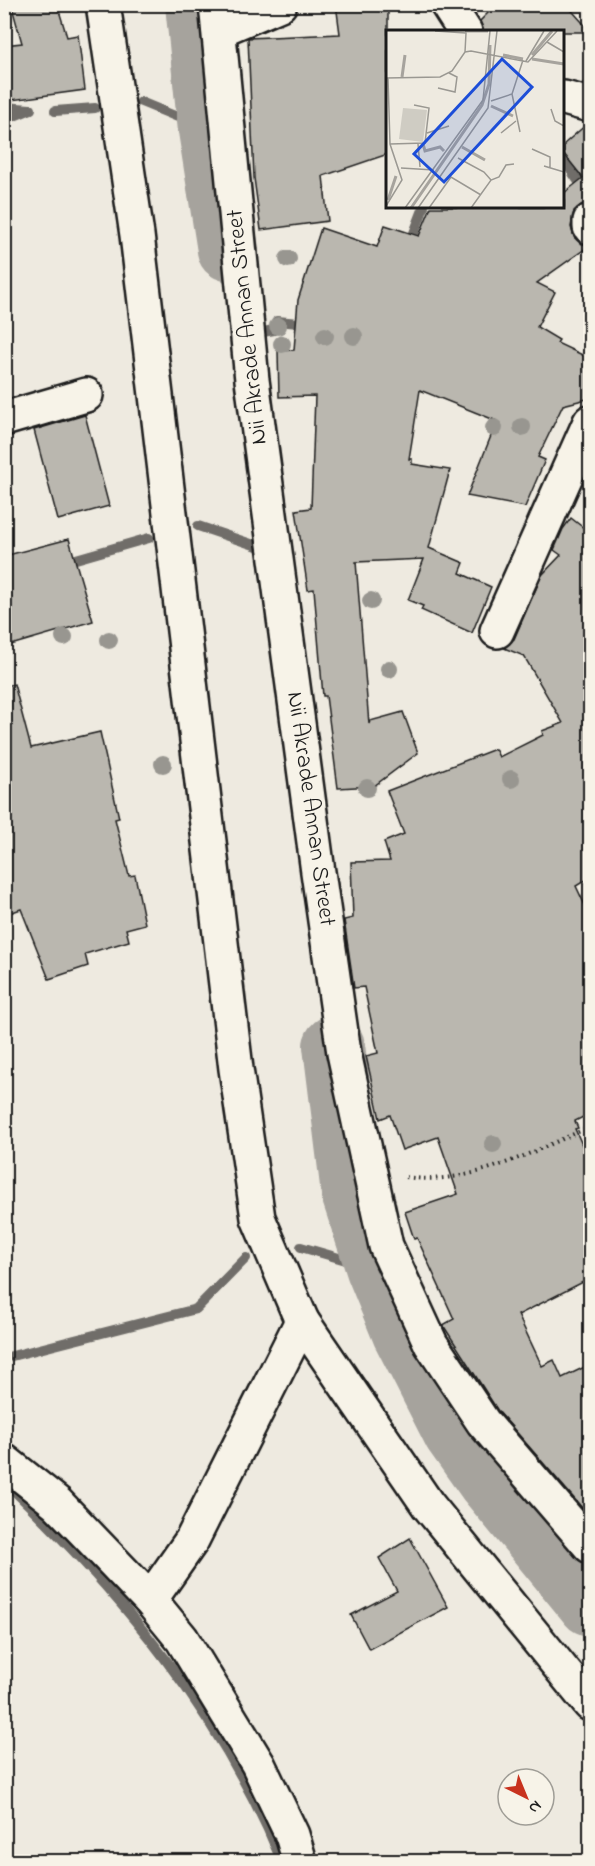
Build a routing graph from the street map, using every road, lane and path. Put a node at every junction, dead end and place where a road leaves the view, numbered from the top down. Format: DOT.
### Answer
graph roads {
  1 [pos="103,4"];
  2 [pos="280,4"];
  3 [pos="447,4"];
  4 [pos="218,17"];
  5 [pos="464,30"];
  6 [pos="565,98"];
  7 [pos="591,105"];
  8 [pos="86,395"];
  9 [pos="4,419"];
  10 [pos="591,422"];
  11 [pos="497,631"];
  12 [pos="591,1126"];
  13 [pos="370,1171"];
  14 [pos="302,1321"];
  15 [pos="4,1461"];
  16 [pos="591,1546"];
  17 [pos="150,1600"];
  18 [pos="591,1704"];
  19 [pos="300,1862"];
  1 -- 14 [label="street"];
  2 -- 4 [label="street"];
  3 -- 5 [label="street"];
  4 -- 13 [label="street, Nii Akrade Annan Street"];
  6 -- 7 [label="street"];
  8 -- 9 [label="street"];
  10 -- 11 [label="street"];
  12 -- 13 [label="path"];
  13 -- 16 [label="street, Nii Akrade Annan Street"];
  14 -- 17 [label="street"];
  14 -- 18 [label="street"];
  15 -- 17 [label="street"];
  17 -- 19 [label="street"];
}
